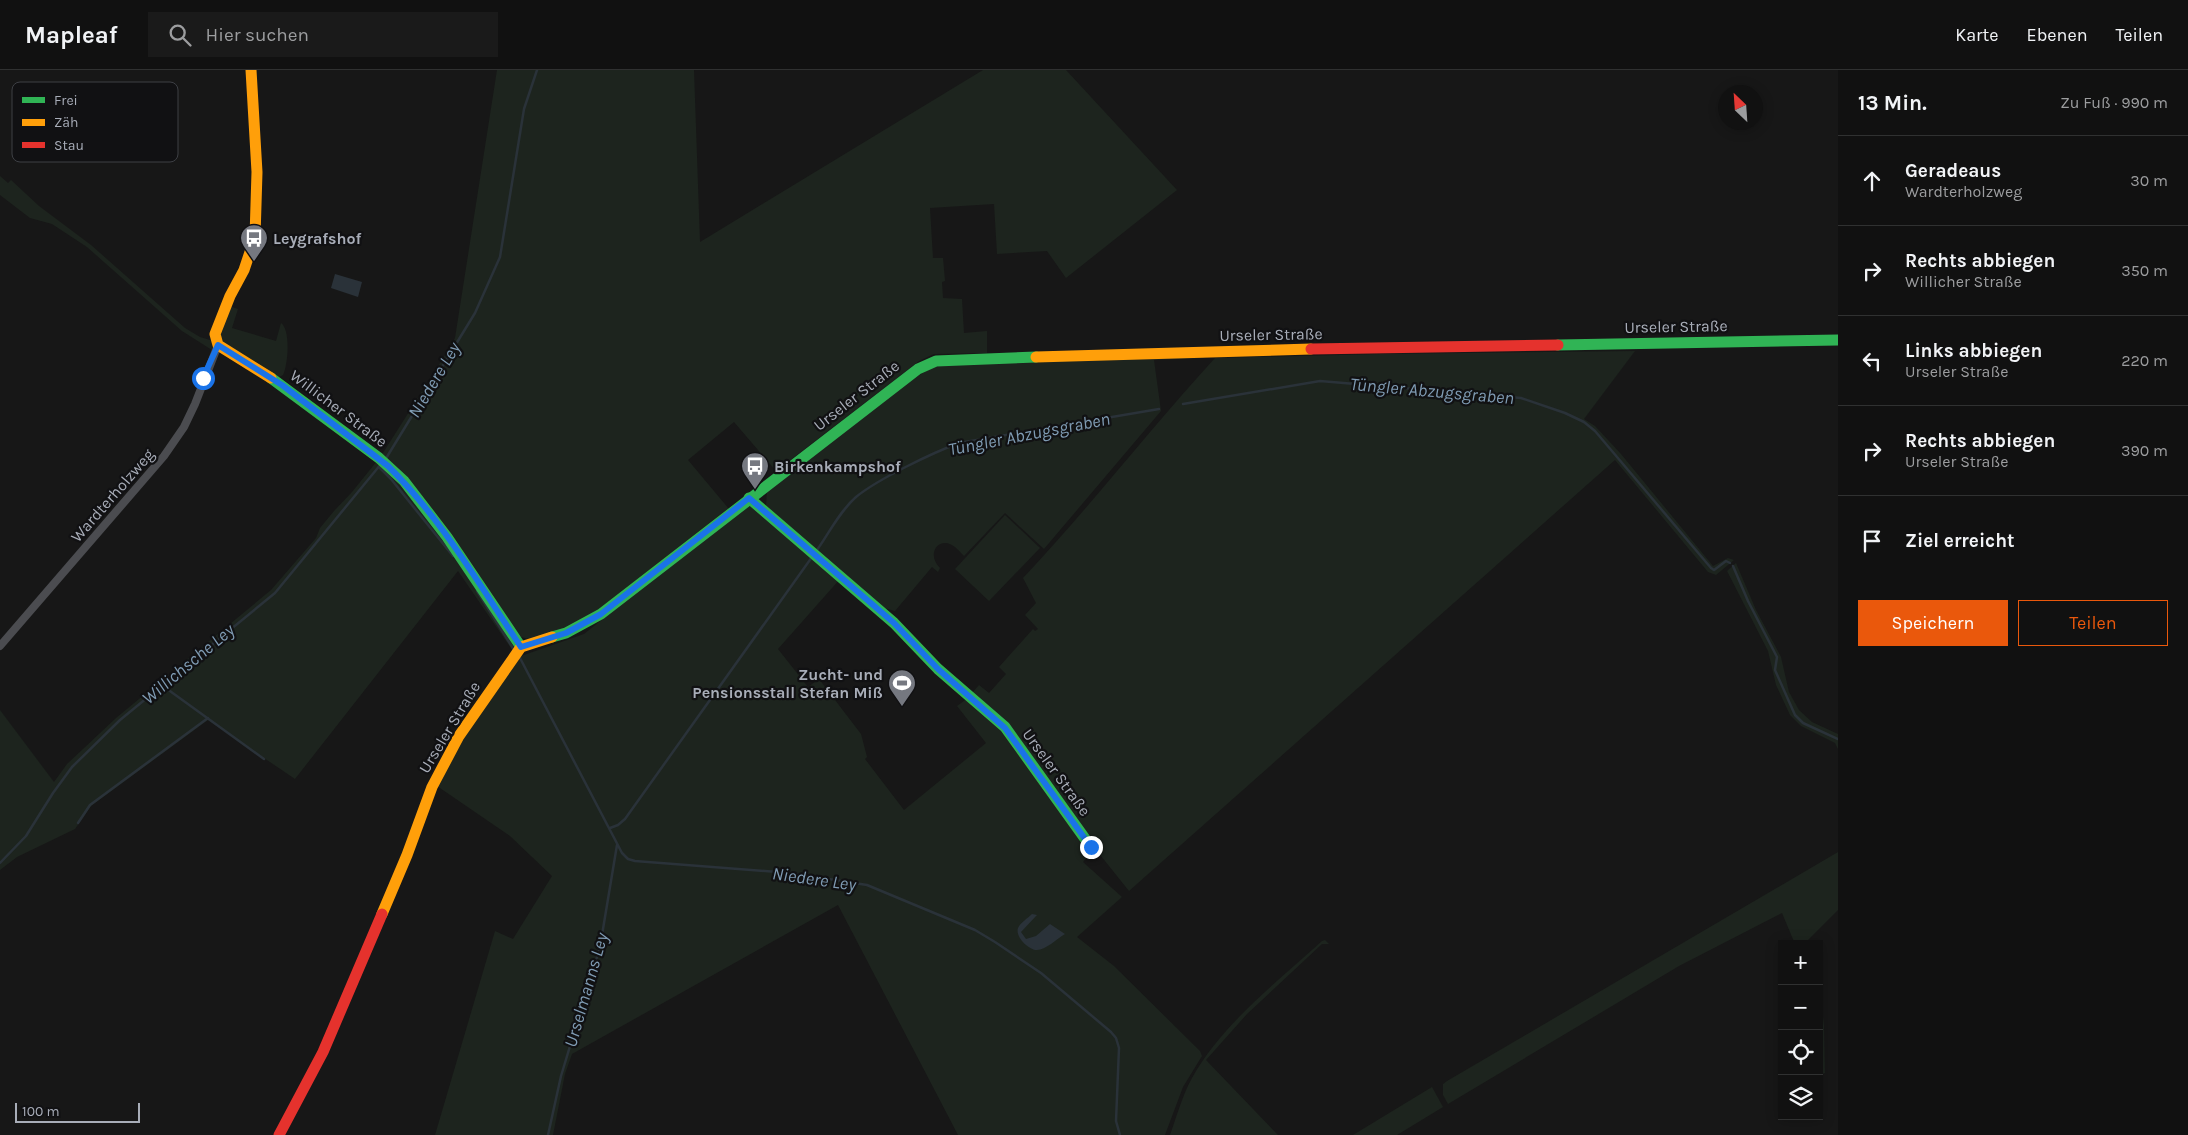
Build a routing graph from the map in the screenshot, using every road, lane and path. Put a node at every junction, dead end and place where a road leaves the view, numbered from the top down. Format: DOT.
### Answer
graph roads {
  1 [pos="251,70"];
  2 [pos="1838,340"];
  3 [pos="218,345"];
  4 [pos="749,498"];
  5 [pos="0,646"];
  6 [pos="521,647"];
  7 [pos="1091,847"];
  8 [pos="279,1135"];
  1 -- 3 [label="street"];
  2 -- 4 [label="street, Urseler Straße"];
  3 -- 5 [label="street, Wardterholzweg"];
  3 -- 6 [label="street, Willicher Straße"];
  4 -- 6 [label="street, Urseler Straße"];
  4 -- 7 [label="street, Urseler Straße"];
  6 -- 8 [label="street, Urseler Straße"];
}
